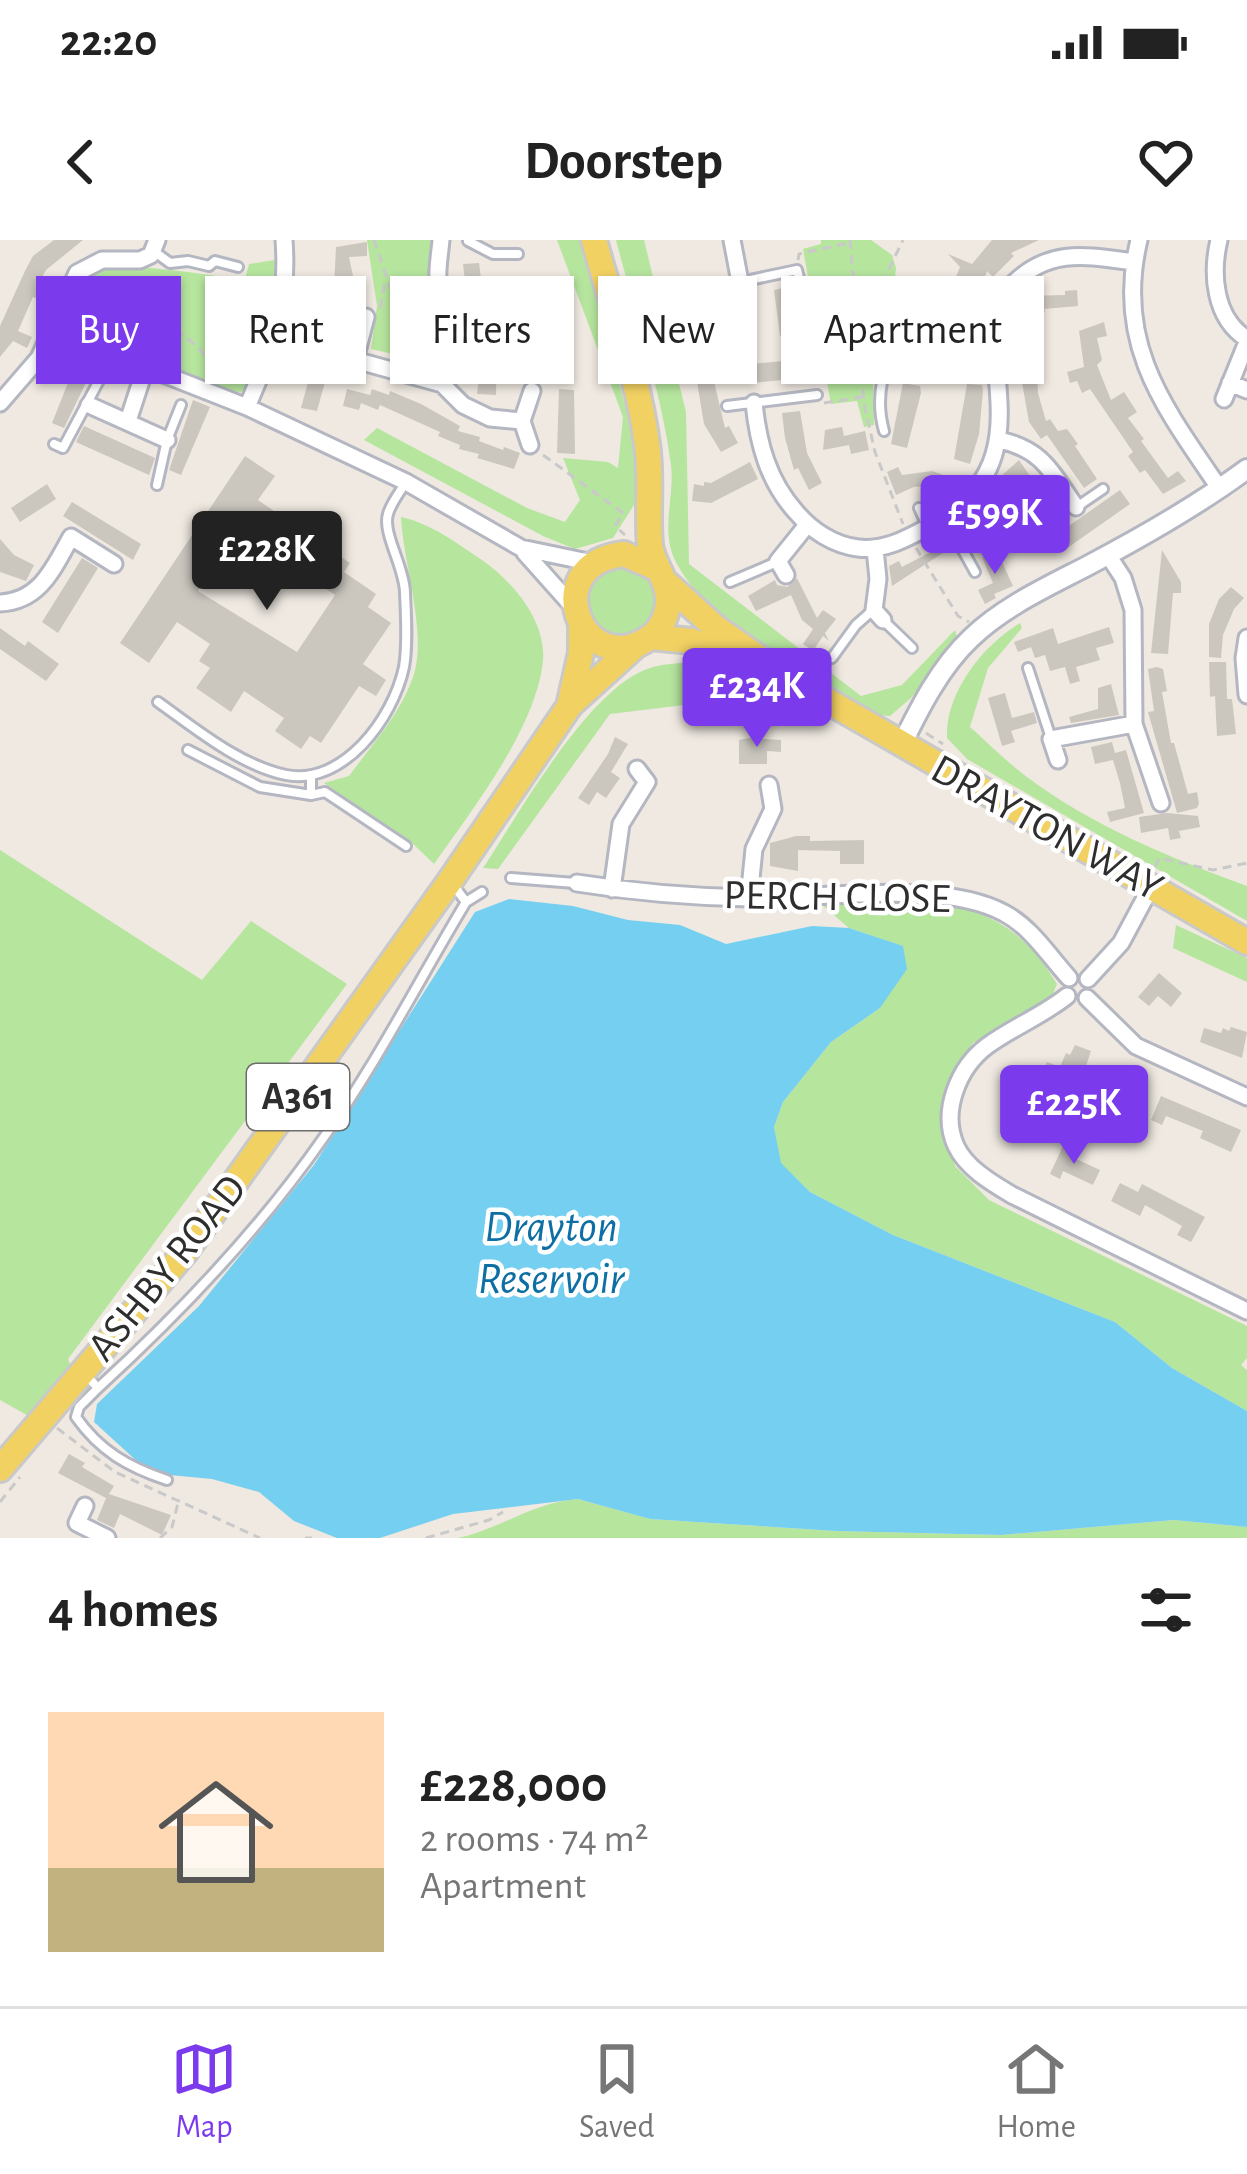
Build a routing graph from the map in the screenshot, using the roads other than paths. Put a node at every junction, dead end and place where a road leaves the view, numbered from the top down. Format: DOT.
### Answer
graph roads {
  1 [pos="284,240"];
  2 [pos="468,240"];
  3 [pos="594,240"];
  4 [pos="732,240"];
  5 [pos="1139,240"];
  6 [pos="1219,240"];
  7 [pos="441,243"];
  8 [pos="155,245"];
  9 [pos="1069,247"];
  10 [pos="518,254"];
  11 [pos="1134,262"];
  12 [pos="238,267"];
  13 [pos="76,276"];
  14 [pos="438,276"];
  15 [pos="739,276"];
  16 [pos="799,276"];
  17 [pos="1024,276"];
  18 [pos="757,278"];
  19 [pos="1247,341"];
  20 [pos="36,361"];
  21 [pos="181,379"];
  22 [pos="99,384"];
  23 [pos="140,384"];
  24 [pos="451,384"];
  25 [pos="883,384"];
  26 [pos="998,384"];
  27 [pos="1247,390"];
  28 [pos="532,391"];
  29 [pos="819,400"];
  30 [pos="0,403"];
  31 [pos="754,403"];
  32 [pos="181,405"];
  33 [pos="89,406"];
  34 [pos="727,406"];
  35 [pos="247,407"];
  36 [pos="128,421"];
  37 [pos="522,421"];
  38 [pos="884,430"];
  39 [pos="166,440"];
  40 [pos="999,440"];
  41 [pos="54,444"];
  42 [pos="530,445"];
  43 [pos="1247,469"];
  44 [pos="406,482"];
  45 [pos="157,485"];
  46 [pos="1220,488"];
  47 [pos="1102,489"];
  48 [pos="1076,506"];
  49 [pos="650,508"];
  50 [pos="919,508"];
  51 [pos="945,518"];
  52 [pos="807,525"];
  53 [pos="928,527"];
  54 [pos="520,548"];
  55 [pos="875,549"];
  56 [pos="1108,555"];
  57 [pos="600,560"];
  58 [pos="113,564"];
  59 [pos="782,568"];
  60 [pos="975,572"];
  61 [pos="659,574"];
  62 [pos="730,582"];
  63 [pos="0,603"];
  64 [pos="879,615"];
  65 [pos="578,617"];
  66 [pos="1247,638"];
  67 [pos="643,642"];
  68 [pos="912,648"];
  69 [pos="832,658"];
  70 [pos="1028,668"];
  71 [pos="786,677"];
  72 [pos="1247,695"];
  73 [pos="158,702"];
  74 [pos="570,705"];
  75 [pos="1134,724"];
  76 [pos="1051,739"];
  77 [pos="902,746"];
  78 [pos="188,750"];
  79 [pos="1058,760"];
  80 [pos="637,770"];
  81 [pos="310,776"];
  82 [pos="769,785"];
  83 [pos="311,795"];
  84 [pos="1161,803"];
  85 [pos="406,846"];
  86 [pos="511,878"];
  87 [pos="450,881"];
  88 [pos="1151,881"];
  89 [pos="577,883"];
  90 [pos="612,889"];
  91 [pos="482,892"];
  92 [pos="749,898"];
  93 [pos="466,902"];
  94 [pos="1247,942"];
  95 [pos="1069,978"];
  96 [pos="1088,979"];
  97 [pos="1067,997"];
  98 [pos="1087,998"];
  99 [pos="1247,1097"];
  100 [pos="1247,1311"];
  101 [pos="91,1380"];
  102 [pos="0,1469"];
  103 [pos="167,1480"];
  104 [pos="85,1506"];
  105 [pos="107,1538"];
  1 -- 35 [label="street"];
  2 -- 7 [label="lane"];
  2 -- 10 [label="lane"];
  3 -- 49 [label="main road"];
  4 -- 15 [label="street"];
  5 -- 11 [label="street"];
  6 -- 19 [label="street"];
  7 -- 14 [label="street"];
  8 -- 12 [label="lane"];
  8 -- 13 [label="street"];
  9 -- 11 [label="street"];
  9 -- 17 [label="street"];
  11 -- 46 [label="street"];
  16 -- 18 [label="lane"];
  19 -- 27 [label="street"];
  20 -- 30 [label="street"];
  21 -- 35 [label="street"];
  22 -- 33 [label="lane"];
  23 -- 36 [label="street"];
  24 -- 37 [label="street"];
  25 -- 38 [label="lane"];
  26 -- 40 [label="street"];
  28 -- 37 [label="street"];
  29 -- 31 [label="lane"];
  31 -- 34 [label="lane"];
  31 -- 52 [label="street"];
  32 -- 39 [label="lane"];
  33 -- 36 [label="street"];
  33 -- 41 [label="lane"];
  35 -- 44 [label="street"];
  36 -- 39 [label="street"];
  37 -- 42 [label="street"];
  39 -- 45 [label="lane"];
  40 -- 48 [label="street"];
  40 -- 51 [label="street"];
  43 -- 46 [label="street"];
  44 -- 54 [label="street"];
  44 -- 81 [label="lane"];
  46 -- 56 [label="street"];
  47 -- 48 [label="lane"];
  49 -- 57 [label="main road"];
  49 -- 61 [label="main road"];
  50 -- 53 [label="lane"];
  51 -- 53 [label="street"];
  51 -- 60 [label="lane"];
  52 -- 55 [label="street"];
  52 -- 59 [label="street"];
  53 -- 55 [label="street"];
  54 -- 57 [label="street"];
  54 -- 65 [label="street"];
  55 -- 64 [label="street"];
  56 -- 75 [label="street"];
  56 -- 77 [label="street"];
  57 -- 61 [label="main road"];
  57 -- 65 [label="main road, A361"];
  58 -- 63 [label="street"];
  59 -- 62 [label="lane"];
  61 -- 67 [label="main road"];
  61 -- 71 [label="main road, DRAYTON WAY"];
  64 -- 68 [label="lane"];
  64 -- 69 [label="lane"];
  65 -- 67 [label="main road"];
  65 -- 74 [label="main road, ASHBY ROAD / A361"];
  66 -- 72 [label="street"];
  67 -- 71 [label="main road, DRAYTON WAY"];
  67 -- 74 [label="main road, ASHBY ROAD / A361"];
  70 -- 76 [label="lane"];
  71 -- 77 [label="main road, DRAYTON WAY"];
  73 -- 81 [label="lane"];
  74 -- 87 [label="main road, ASHBY ROAD / A361"];
  75 -- 76 [label="street"];
  75 -- 84 [label="street"];
  76 -- 79 [label="street"];
  77 -- 88 [label="main road, DRAYTON WAY"];
  78 -- 83 [label="lane"];
  80 -- 90 [label="street"];
  81 -- 83 [label="lane"];
  82 -- 92 [label="street"];
  83 -- 85 [label="lane"];
  86 -- 89 [label="lane"];
  87 -- 93 [label="lane"];
  87 -- 101 [label="main road, ASHBY ROAD / A361"];
  88 -- 94 [label="main road, DRAYTON WAY"];
  88 -- 96 [label="street"];
  89 -- 90 [label="street, PERCH CLOSE"];
  90 -- 92 [label="street, PERCH CLOSE"];
  91 -- 93 [label="lane"];
  92 -- 95 [label="street, PERCH CLOSE"];
  93 -- 101 [label="lane"];
  95 -- 96 [label="street"];
  95 -- 97 [label="street"];
  96 -- 98 [label="street"];
  97 -- 98 [label="street"];
  97 -- 100 [label="street"];
  98 -- 99 [label="street"];
  101 -- 102 [label="main road, ASHBY ROAD / A361"];
  101 -- 103 [label="lane"];
  104 -- 105 [label="street"];
}
